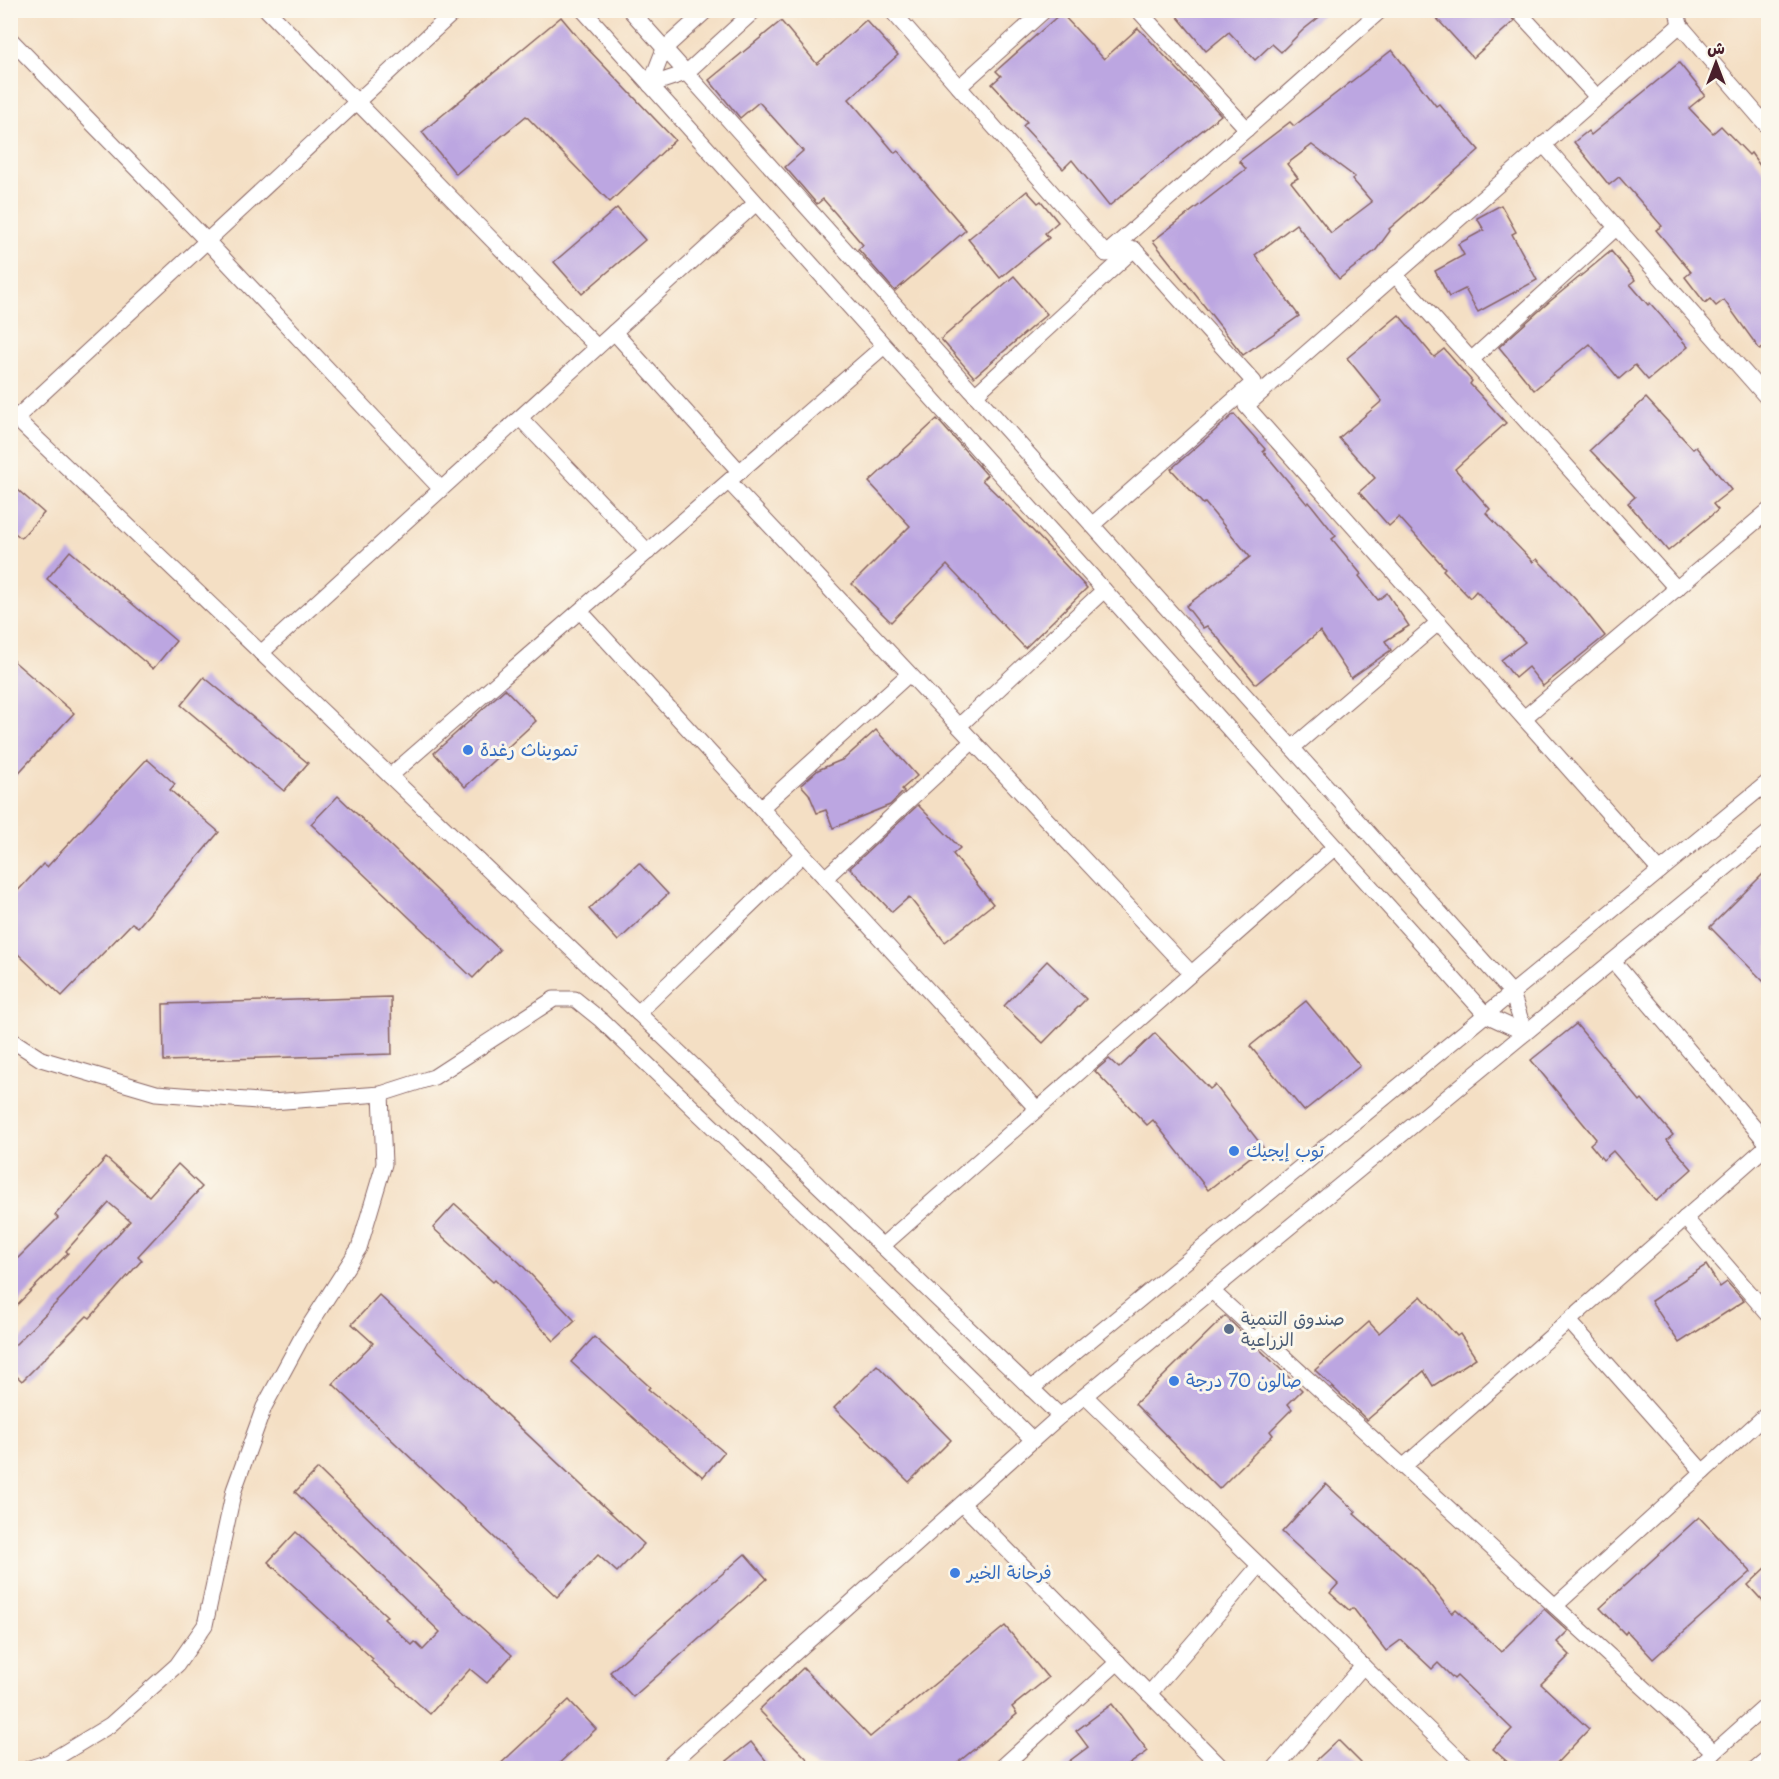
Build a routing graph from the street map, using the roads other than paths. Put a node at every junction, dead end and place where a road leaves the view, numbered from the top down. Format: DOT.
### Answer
graph roads {
  1 [pos="267,10"];
  2 [pos="456,10"];
  3 [pos="583,10"];
  4 [pos="630,10"];
  5 [pos="707,10"];
  6 [pos="755,10"];
  7 [pos="891,10"];
  8 [pos="1045,10"];
  9 [pos="1138,10"];
  10 [pos="1381,10"];
  11 [pos="1517,10"];
  12 [pos="1678,18"];
  13 [pos="10,39"];
  14 [pos="664,49"];
  15 [pos="686,73"];
  16 [pos="650,85"];
  17 [pos="959,87"];
  18 [pos="1597,97"];
  19 [pos="357,102"];
  20 [pos="1768,127"];
  21 [pos="1247,129"];
  22 [pos="1543,144"];
  23 [pos="756,203"];
  24 [pos="1617,227"];
  25 [pos="207,241"];
  26 [pos="1134,249"];
  27 [pos="1106,254"];
  28 [pos="1395,275"];
  29 [pos="614,332"];
  30 [pos="884,346"];
  31 [pos="597,347"];
  32 [pos="1471,360"];
  33 [pos="1254,382"];
  34 [pos="975,395"];
  35 [pos="1768,399"];
  36 [pos="1246,406"];
  37 [pos="13,415"];
  38 [pos="520,418"];
  39 [pos="734,477"];
  40 [pos="441,489"];
  41 [pos="1768,511"];
  42 [pos="1092,525"];
  43 [pos="648,552"];
  44 [pos="1677,589"];
  45 [pos="1104,590"];
  46 [pos="580,611"];
  47 [pos="1438,622"];
  48 [pos="261,653"];
  49 [pos="909,674"];
  50 [pos="1524,718"];
  51 [pos="959,726"];
  52 [pos="973,741"];
  53 [pos="1292,748"];
  54 [pos="390,776"];
  55 [pos="1768,782"];
  56 [pos="761,808"];
  57 [pos="1767,838"];
  58 [pos="1335,847"];
  59 [pos="803,854"];
  60 [pos="1660,871"];
  61 [pos="825,878"];
  62 [pos="1613,961"];
  63 [pos="1191,973"];
  64 [pos="1512,993"];
  65 [pos="638,1013"];
  66 [pos="1486,1015"];
  67 [pos="1525,1033"];
  68 [pos="10,1038"];
  69 [pos="381,1094"];
  70 [pos="1037,1109"];
  71 [pos="1768,1145"];
  72 [pos="1686,1218"];
  73 [pos="882,1246"];
  74 [pos="1212,1291"];
  75 [pos="1768,1314"];
  76 [pos="1569,1321"];
  77 [pos="1031,1389"];
  78 [pos="1085,1396"];
  79 [pos="1768,1413"];
  80 [pos="1060,1416"];
  81 [pos="1033,1440"];
  82 [pos="1403,1467"];
  83 [pos="1703,1472"];
  84 [pos="962,1504"];
  85 [pos="1259,1566"];
  86 [pos="1555,1606"];
  87 [pos="1118,1662"];
  88 [pos="1363,1666"];
  89 [pos="1149,1694"];
  90 [pos="1768,1704"];
  91 [pos="1714,1752"];
  92 [pos="1768,1758"];
  93 [pos="33,1768"];
  94 [pos="666,1768"];
  95 [pos="1001,1768"];
  96 [pos="1222,1768"];
  97 [pos="1275,1768"];
  98 [pos="1468,1768"];
  99 [pos="1696,1768"];
  100 [pos="1756,1768"];
  1 -- 19 [label="street"];
  2 -- 19 [label="street"];
  3 -- 16 [label="street"];
  4 -- 14 [label="street"];
  5 -- 14 [label="street"];
  6 -- 15 [label="street"];
  7 -- 17 [label="street"];
  8 -- 17 [label="street"];
  9 -- 21 [label="street"];
  10 -- 21 [label="street"];
  11 -- 18 [label="street"];
  12 -- 18 [label="street"];
  12 -- 20 [label="street"];
  13 -- 25 [label="street"];
  14 -- 15 [label="street"];
  14 -- 16 [label="street"];
  15 -- 16 [label="street"];
  15 -- 34 [label="street"];
  16 -- 23 [label="street"];
  17 -- 27 [label="street"];
  18 -- 22 [label="street"];
  19 -- 25 [label="street"];
  19 -- 31 [label="street"];
  21 -- 27 [label="street"];
  22 -- 24 [label="street"];
  22 -- 28 [label="street"];
  23 -- 29 [label="street"];
  23 -- 30 [label="street"];
  24 -- 32 [label="street"];
  24 -- 35 [label="street"];
  25 -- 37 [label="street"];
  25 -- 40 [label="street"];
  26 -- 27 [label="street"];
  26 -- 33 [label="street"];
  26 -- 34 [label="street"];
  28 -- 32 [label="street"];
  28 -- 36 [label="street"];
  29 -- 31 [label="street"];
  29 -- 39 [label="street"];
  30 -- 39 [label="street"];
  30 -- 45 [label="street"];
  31 -- 38 [label="street"];
  32 -- 44 [label="street"];
  33 -- 36 [label="street"];
  33 -- 42 [label="street"];
  34 -- 42 [label="street"];
  36 -- 47 [label="street"];
  37 -- 48 [label="street"];
  38 -- 40 [label="street"];
  38 -- 43 [label="street"];
  39 -- 43 [label="street"];
  39 -- 49 [label="street"];
  40 -- 48 [label="street"];
  41 -- 44 [label="street"];
  42 -- 53 [label="street"];
  43 -- 46 [label="street"];
  44 -- 50 [label="street"];
  45 -- 51 [label="street"];
  45 -- 58 [label="street"];
  46 -- 54 [label="street"];
  46 -- 56 [label="street"];
  47 -- 50 [label="street"];
  47 -- 53 [label="street"];
  48 -- 54 [label="street"];
  49 -- 51 [label="street"];
  49 -- 56 [label="street"];
  50 -- 60 [label="street"];
  51 -- 52 [label="street"];
  52 -- 61 [label="street"];
  52 -- 63 [label="street"];
  53 -- 64 [label="street"];
  54 -- 65 [label="street"];
  55 -- 60 [label="street"];
  56 -- 59 [label="street"];
  57 -- 62 [label="street"];
  58 -- 63 [label="street"];
  58 -- 66 [label="street"];
  59 -- 61 [label="street"];
  59 -- 65 [label="street"];
  60 -- 64 [label="street"];
  61 -- 70 [label="street"];
  62 -- 67 [label="street"];
  62 -- 71 [label="street"];
  63 -- 70 [label="street"];
  64 -- 66 [label="street"];
  64 -- 67 [label="street"];
  65 -- 73 [label="street"];
  66 -- 67 [label="street"];
  66 -- 77 [label="street"];
  67 -- 74 [label="street"];
  68 -- 69 [label="street"];
  69 -- 81 [label="street"];
  69 -- 93 [label="street"];
  70 -- 73 [label="street"];
  71 -- 72 [label="street"];
  72 -- 75 [label="street"];
  72 -- 76 [label="street"];
  73 -- 77 [label="street"];
  74 -- 78 [label="street"];
  74 -- 82 [label="street"];
  76 -- 82 [label="street"];
  76 -- 83 [label="street"];
  77 -- 80 [label="street"];
  78 -- 80 [label="street"];
  78 -- 85 [label="street"];
  79 -- 83 [label="street"];
  80 -- 81 [label="street"];
  81 -- 84 [label="street"];
  82 -- 86 [label="street"];
  83 -- 86 [label="street"];
  84 -- 87 [label="street"];
  84 -- 94 [label="street"];
  85 -- 88 [label="street"];
  85 -- 89 [label="street"];
  86 -- 91 [label="street"];
  87 -- 89 [label="street"];
  87 -- 95 [label="street"];
  88 -- 97 [label="street"];
  88 -- 98 [label="street"];
  89 -- 96 [label="street"];
  90 -- 91 [label="street"];
  91 -- 99 [label="street"];
  92 -- 100 [label="street"];
}
